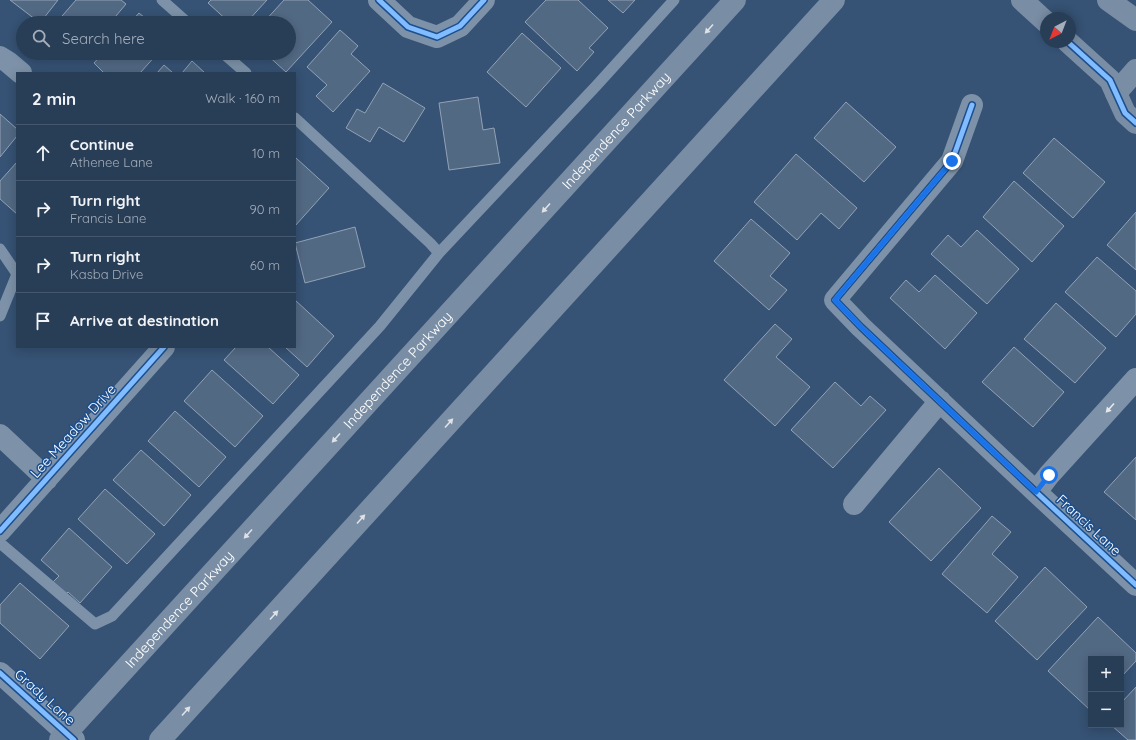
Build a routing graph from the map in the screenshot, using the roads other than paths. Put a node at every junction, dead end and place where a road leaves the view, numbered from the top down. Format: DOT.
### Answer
graph roads {
  1 [pos="162,0"];
  2 [pos="379,0"];
  3 [pos="484,0"];
  4 [pos="674,0"];
  5 [pos="735,0"];
  6 [pos="834,0"];
  7 [pos="1022,0"];
  8 [pos="1108,0"];
  9 [pos="180,16"];
  10 [pos="1040,16"];
  11 [pos="1136,20"];
  12 [pos="1076,48"];
  13 [pos="0,57"];
  14 [pos="231,60"];
  15 [pos="20,72"];
  16 [pos="245,72"];
  17 [pos="1125,83"];
  18 [pos="972,105"];
  19 [pos="296,119"];
  20 [pos="1136,123"];
  21 [pos="0,249"];
  22 [pos="439,253"];
  23 [pos="0,316"];
  24 [pos="163,348"];
  25 [pos="1136,379"];
  26 [pos="940,401"];
  27 [pos="0,435"];
  28 [pos="47,479"];
  29 [pos="1036,492"];
  30 [pos="854,504"];
  31 [pos="0,531"];
  32 [pos="0,544"];
  33 [pos="1136,585"];
  34 [pos="0,673"];
  35 [pos="67,738"];
  36 [pos="160,740"];
  1 -- 9 [label="lane"];
  2 -- 3 [label="street"];
  4 -- 22 [label="lane"];
  5 -- 35 [label="main road, Independence Parkway, one-way"];
  36 -- 6 [label="main road, one-way"];
  7 -- 10 [label="main road"];
  8 -- 11 [label="main road"];
  12 -- 17 [label="main road"];
  13 -- 15 [label="street"];
  14 -- 16 [label="lane"];
  17 -- 20 [label="main road"];
  18 -- 26 [label="street, Francis Lane"];
  19 -- 22 [label="lane"];
  21 -- 23 [label="lane"];
  22 -- 32 [label="lane"];
  24 -- 28 [label="street, Lee Meadow Drive"];
  25 -- 29 [label="street, one-way"];
  26 -- 29 [label="street, Francis Lane"];
  26 -- 30 [label="street"];
  27 -- 28 [label="street"];
  28 -- 31 [label="street, Lee Meadow Drive"];
  29 -- 33 [label="street, Francis Lane"];
  34 -- 35 [label="street, Grady Lane"];
}
